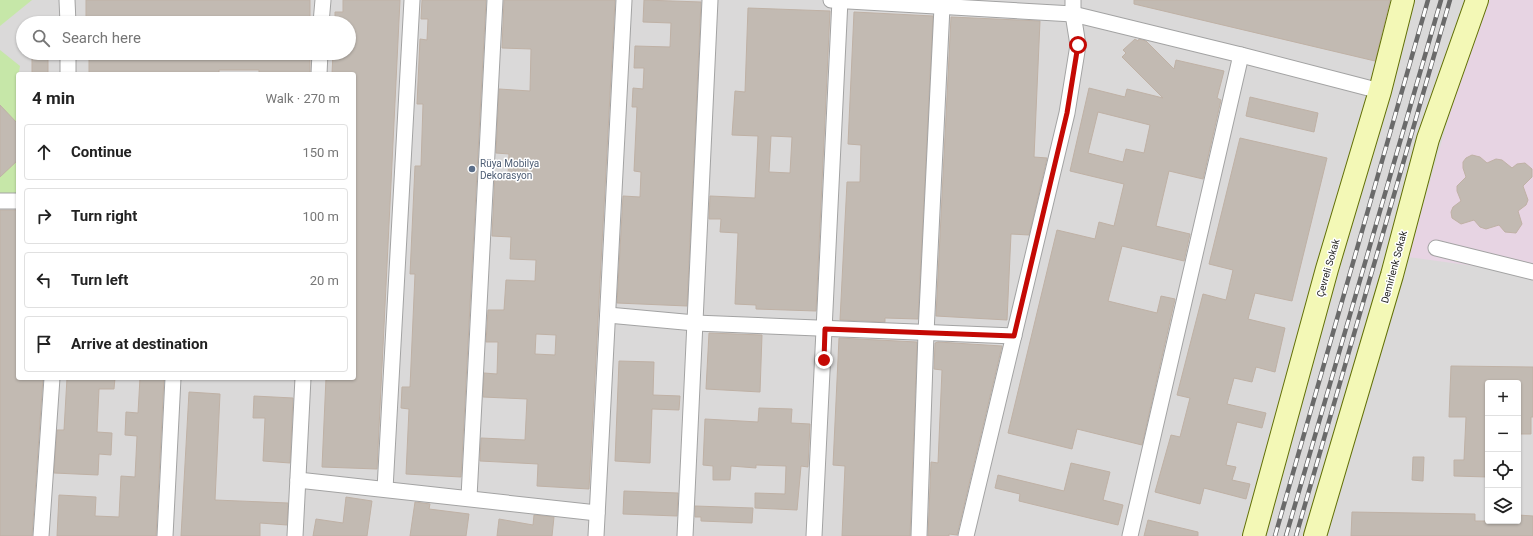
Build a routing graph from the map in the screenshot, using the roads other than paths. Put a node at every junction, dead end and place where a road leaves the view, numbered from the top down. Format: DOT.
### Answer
graph roads {
  1 [pos="67,0"];
  2 [pos="322,0"];
  3 [pos="412,0"];
  4 [pos="495,0"];
  5 [pos="624,0"];
  6 [pos="710,0"];
  7 [pos="837,0"];
  8 [pos="1403,0"];
  9 [pos="1477,0"];
  10 [pos="972,4"];
  11 [pos="942,7"];
  12 [pos="1073,7"];
  13 [pos="68,16"];
  14 [pos="321,16"];
  15 [pos="1241,55"];
  16 [pos="68,60"];
  17 [pos="320,60"];
  18 [pos="68,72"];
  19 [pos="319,72"];
  20 [pos="1380,91"];
  21 [pos="0,201"];
  22 [pos="16,201"];
  23 [pos="1436,248"];
  24 [pos="1533,272"];
  25 [pos="608,316"];
  26 [pos="695,323"];
  27 [pos="825,329"];
  28 [pos="926,333"];
  29 [pos="1014,336"];
  30 [pos="52,380"];
  31 [pos="173,380"];
  32 [pos="303,380"];
  33 [pos="298,480"];
  34 [pos="385,489"];
  35 [pos="469,497"];
  36 [pos="597,513"];
  37 [pos="41,536"];
  38 [pos="165,536"];
  39 [pos="295,536"];
  40 [pos="596,536"];
  41 [pos="685,536"];
  42 [pos="814,536"];
  43 [pos="919,536"];
  44 [pos="966,536"];
  45 [pos="1130,536"];
  46 [pos="1254,536"];
  47 [pos="1315,536"];
  1 -- 13 [label="street"];
  2 -- 14 [label="street"];
  3 -- 34 [label="street"];
  4 -- 35 [label="street"];
  5 -- 25 [label="street"];
  6 -- 26 [label="street"];
  7 -- 11 [label="street"];
  7 -- 27 [label="street"];
  8 -- 20 [label="street, Çevreli Sokak"];
  9 -- 47 [label="street, Demirlenk Sokak"];
  10 -- 11 [label="street"];
  10 -- 12 [label="street"];
  11 -- 28 [label="street"];
  12 -- 15 [label="street"];
  12 -- 29 [label="street"];
  15 -- 20 [label="street"];
  15 -- 45 [label="street"];
  16 -- 18 [label="street"];
  17 -- 19 [label="street"];
  20 -- 46 [label="street, Çevreli Sokak"];
  21 -- 22 [label="street"];
  23 -- 24 [label="street"];
  25 -- 26 [label="street"];
  25 -- 36 [label="street"];
  26 -- 27 [label="street"];
  26 -- 41 [label="street"];
  27 -- 28 [label="street"];
  27 -- 42 [label="street"];
  28 -- 29 [label="street"];
  28 -- 43 [label="street"];
  29 -- 44 [label="street"];
  30 -- 37 [label="street"];
  31 -- 38 [label="street"];
  32 -- 33 [label="street"];
  33 -- 34 [label="street"];
  33 -- 39 [label="street"];
  34 -- 35 [label="street"];
  35 -- 36 [label="street"];
  36 -- 40 [label="street"];
}
